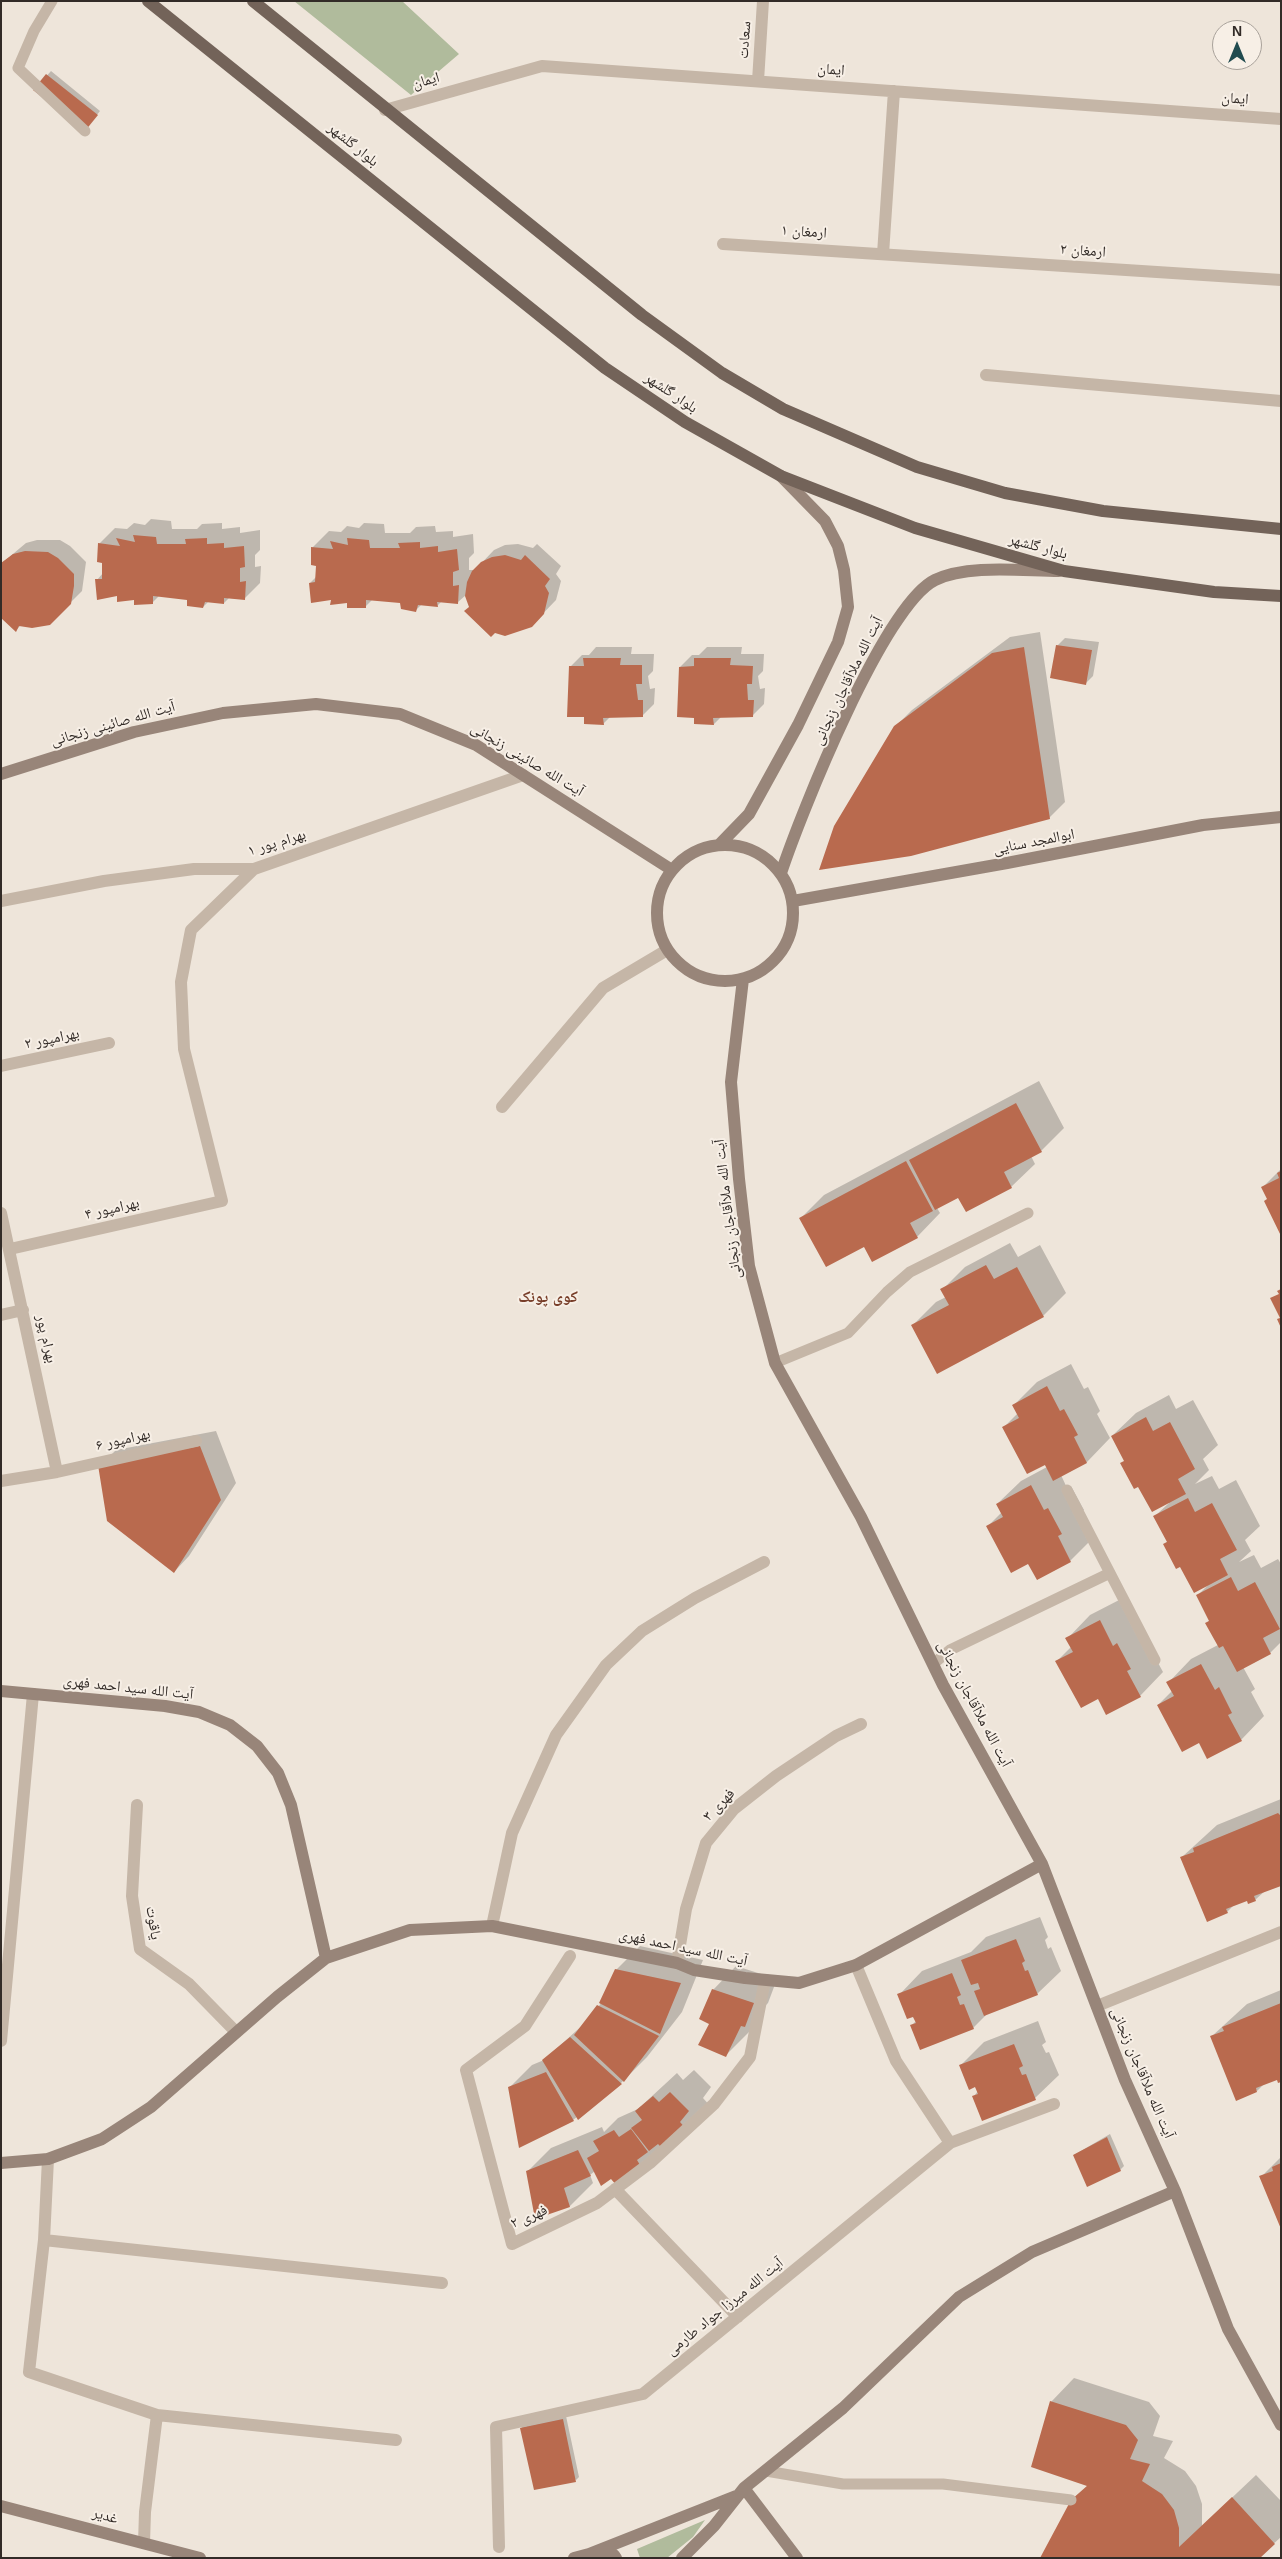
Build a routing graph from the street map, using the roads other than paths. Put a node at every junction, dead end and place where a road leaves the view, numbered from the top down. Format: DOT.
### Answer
graph roads {
  1 [pos="52,1"];
  2 [pos="148,1"];
  3 [pos="253,1"];
  4 [pos="763,1"];
  5 [pos="758,81"];
  6 [pos="894,91"];
  7 [pos="385,110"];
  8 [pos="1281,119"];
  9 [pos="85,131"];
  10 [pos="723,244"];
  11 [pos="883,254"];
  12 [pos="1281,280"];
  13 [pos="986,375"];
  14 [pos="1281,402"];
  15 [pos="781,476"];
  16 [pos="1281,530"];
  17 [pos="1064,572"];
  18 [pos="1281,596"];
  19 [pos="1,774"];
  20 [pos="523,775"];
  21 [pos="1281,817"];
  22 [pos="719,845"];
  23 [pos="254,869"];
  24 [pos="672,870"];
  25 [pos="781,873"];
  26 [pos="1,901"];
  27 [pos="793,901"];
  28 [pos="667,950"];
  29 [pos="743,979"];
  30 [pos="109,1043"];
  31 [pos="1,1066"];
  32 [pos="502,1107"];
  33 [pos="1,1213"];
  34 [pos="1028,1214"];
  35 [pos="10,1249"];
  36 [pos="23,1310"];
  37 [pos="1,1314"];
  38 [pos="775,1363"];
  39 [pos="196,1440"];
  40 [pos="57,1472"];
  41 [pos="1,1481"];
  42 [pos="1066,1490"];
  43 [pos="764,1562"];
  44 [pos="1110,1573"];
  45 [pos="1155,1660"];
  46 [pos="932,1664"];
  47 [pos="1,1691"];
  48 [pos="33,1694"];
  49 [pos="861,1724"];
  50 [pos="137,1805"];
  51 [pos="1042,1864"];
  52 [pos="492,1926"];
  53 [pos="1281,1932"];
  54 [pos="570,1956"];
  55 [pos="326,1958"];
  56 [pos="677,1963"];
  57 [pos="856,1965"];
  58 [pos="765,1980"];
  59 [pos="1097,2006"];
  60 [pos="236,2032"];
  61 [pos="1,2040"];
  62 [pos="1054,2104"];
  63 [pos="950,2143"];
  64 [pos="48,2159"];
  65 [pos="1,2163"];
  66 [pos="615,2190"];
  67 [pos="1175,2191"];
  68 [pos="44,2240"];
  69 [pos="442,2282"];
  70 [pos="738,2317"];
  71 [pos="157,2415"];
  72 [pos="1281,2425"];
  73 [pos="396,2440"];
  74 [pos="766,2471"];
  75 [pos="740,2492"];
  76 [pos="1071,2500"];
  77 [pos="1,2506"];
  78 [pos="144,2543"];
  79 [pos="500,2547"];
  80 [pos="589,2554"];
  81 [pos="200,2558"];
  82 [pos="574,2558"];
  83 [pos="616,2558"];
  84 [pos="682,2558"];
  85 [pos="796,2558"];
  1 -- 9 [label="lane"];
  2 -- 15 [label="main road, بلوار گلشهر"];
  3 -- 7 [label="main road"];
  4 -- 5 [label="street, سعادت"];
  5 -- 6 [label="street, ایمان"];
  5 -- 7 [label="street, ایمان"];
  6 -- 8 [label="street, ایمان"];
  6 -- 11 [label="street"];
  7 -- 16 [label="main road"];
  10 -- 11 [label="street, ارمغان ۱"];
  11 -- 12 [label="street, ارمغان ۲"];
  13 -- 14 [label="street"];
  15 -- 17 [label="main road, بلوار گلشهر"];
  15 -- 22 [label="main road, آیت الله ملاآقاجان زنجانی"];
  17 -- 18 [label="main road, بلوار گلشهر"];
  17 -- 25 [label="main road, آیت الله ملاآقاجان زنجانی"];
  19 -- 20 [label="main road, آیت الله صائینی زنجانی"];
  20 -- 23 [label="street, بهرام پور ۱"];
  20 -- 24 [label="main road, آیت الله صائینی زنجانی"];
  21 -- 27 [label="main road, ابوالمجد سنایی"];
  22 -- 24 [label="main road"];
  22 -- 25 [label="main road"];
  23 -- 26 [label="street, بهرام پور ۱"];
  23 -- 35 [label="street, بهرامپور ۴"];
  24 -- 28 [label="main road"];
  25 -- 27 [label="main road"];
  27 -- 29 [label="main road"];
  28 -- 29 [label="main road"];
  28 -- 32 [label="street"];
  29 -- 38 [label="main road, آیت الله ملاآقاجان زنجانی"];
  30 -- 31 [label="street, بهرامپور ۲"];
  33 -- 35 [label="street, بهرام پور"];
  34 -- 38 [label="lane"];
  35 -- 36 [label="street, بهرام پور"];
  36 -- 37 [label="street"];
  36 -- 40 [label="street, بهرام پور"];
  38 -- 46 [label="main road, آیت الله ملاآقاجان زنجانی"];
  39 -- 40 [label="street, بهرامپور ۶"];
  40 -- 41 [label="street, بهرامپور ۶"];
  42 -- 44 [label="lane"];
  43 -- 52 [label="street"];
  44 -- 45 [label="lane"];
  44 -- 46 [label="lane"];
  46 -- 51 [label="main road, آیت الله ملاآقاجان زنجانی"];
  47 -- 48 [label="main road, آیت الله سید احمد فهری"];
  48 -- 55 [label="main road, آیت الله سید احمد فهری"];
  48 -- 61 [label="street"];
  49 -- 56 [label="street, فهری ۳"];
  50 -- 60 [label="street, یاقوت"];
  51 -- 57 [label="main road, آیت الله سید احمد فهری"];
  51 -- 59 [label="main road, آیت الله ملاآقاجان زنجانی"];
  52 -- 55 [label="main road, آیت الله سید احمد فهری"];
  52 -- 56 [label="main road, آیت الله سید احمد فهری"];
  53 -- 59 [label="street"];
  54 -- 66 [label="street, فهری ۲"];
  55 -- 60 [label="main road, آیت الله سید احمد فهری"];
  56 -- 58 [label="main road, آیت الله سید احمد فهری"];
  57 -- 58 [label="main road, آیت الله سید احمد فهری"];
  57 -- 63 [label="street"];
  58 -- 66 [label="street, فهری ۲"];
  59 -- 67 [label="main road, آیت الله ملاآقاجان زنجانی"];
  60 -- 64 [label="main road, آیت الله سید احمد فهری"];
  62 -- 63 [label="street, آیت الله میرزا جواد طارمی"];
  63 -- 70 [label="street, آیت الله میرزا جواد طارمی"];
  64 -- 65 [label="main road, آیت الله سید احمد فهری"];
  64 -- 68 [label="street"];
  66 -- 70 [label="street"];
  67 -- 72 [label="main road, آیت الله ملاآقاجان زنجانی"];
  67 -- 74 [label="main road"];
  68 -- 69 [label="street"];
  68 -- 71 [label="street"];
  70 -- 79 [label="street, آیت الله میرزا جواد طارمی"];
  71 -- 73 [label="street"];
  71 -- 78 [label="street"];
  74 -- 75 [label="main road"];
  74 -- 76 [label="lane"];
  75 -- 80 [label="main road"];
  75 -- 84 [label="main road"];
  75 -- 85 [label="main road"];
  77 -- 78 [label="main road, غدیر"];
  78 -- 81 [label="main road, غدیر"];
  80 -- 82 [label="main road"];
  80 -- 83 [label="main road"];
}
